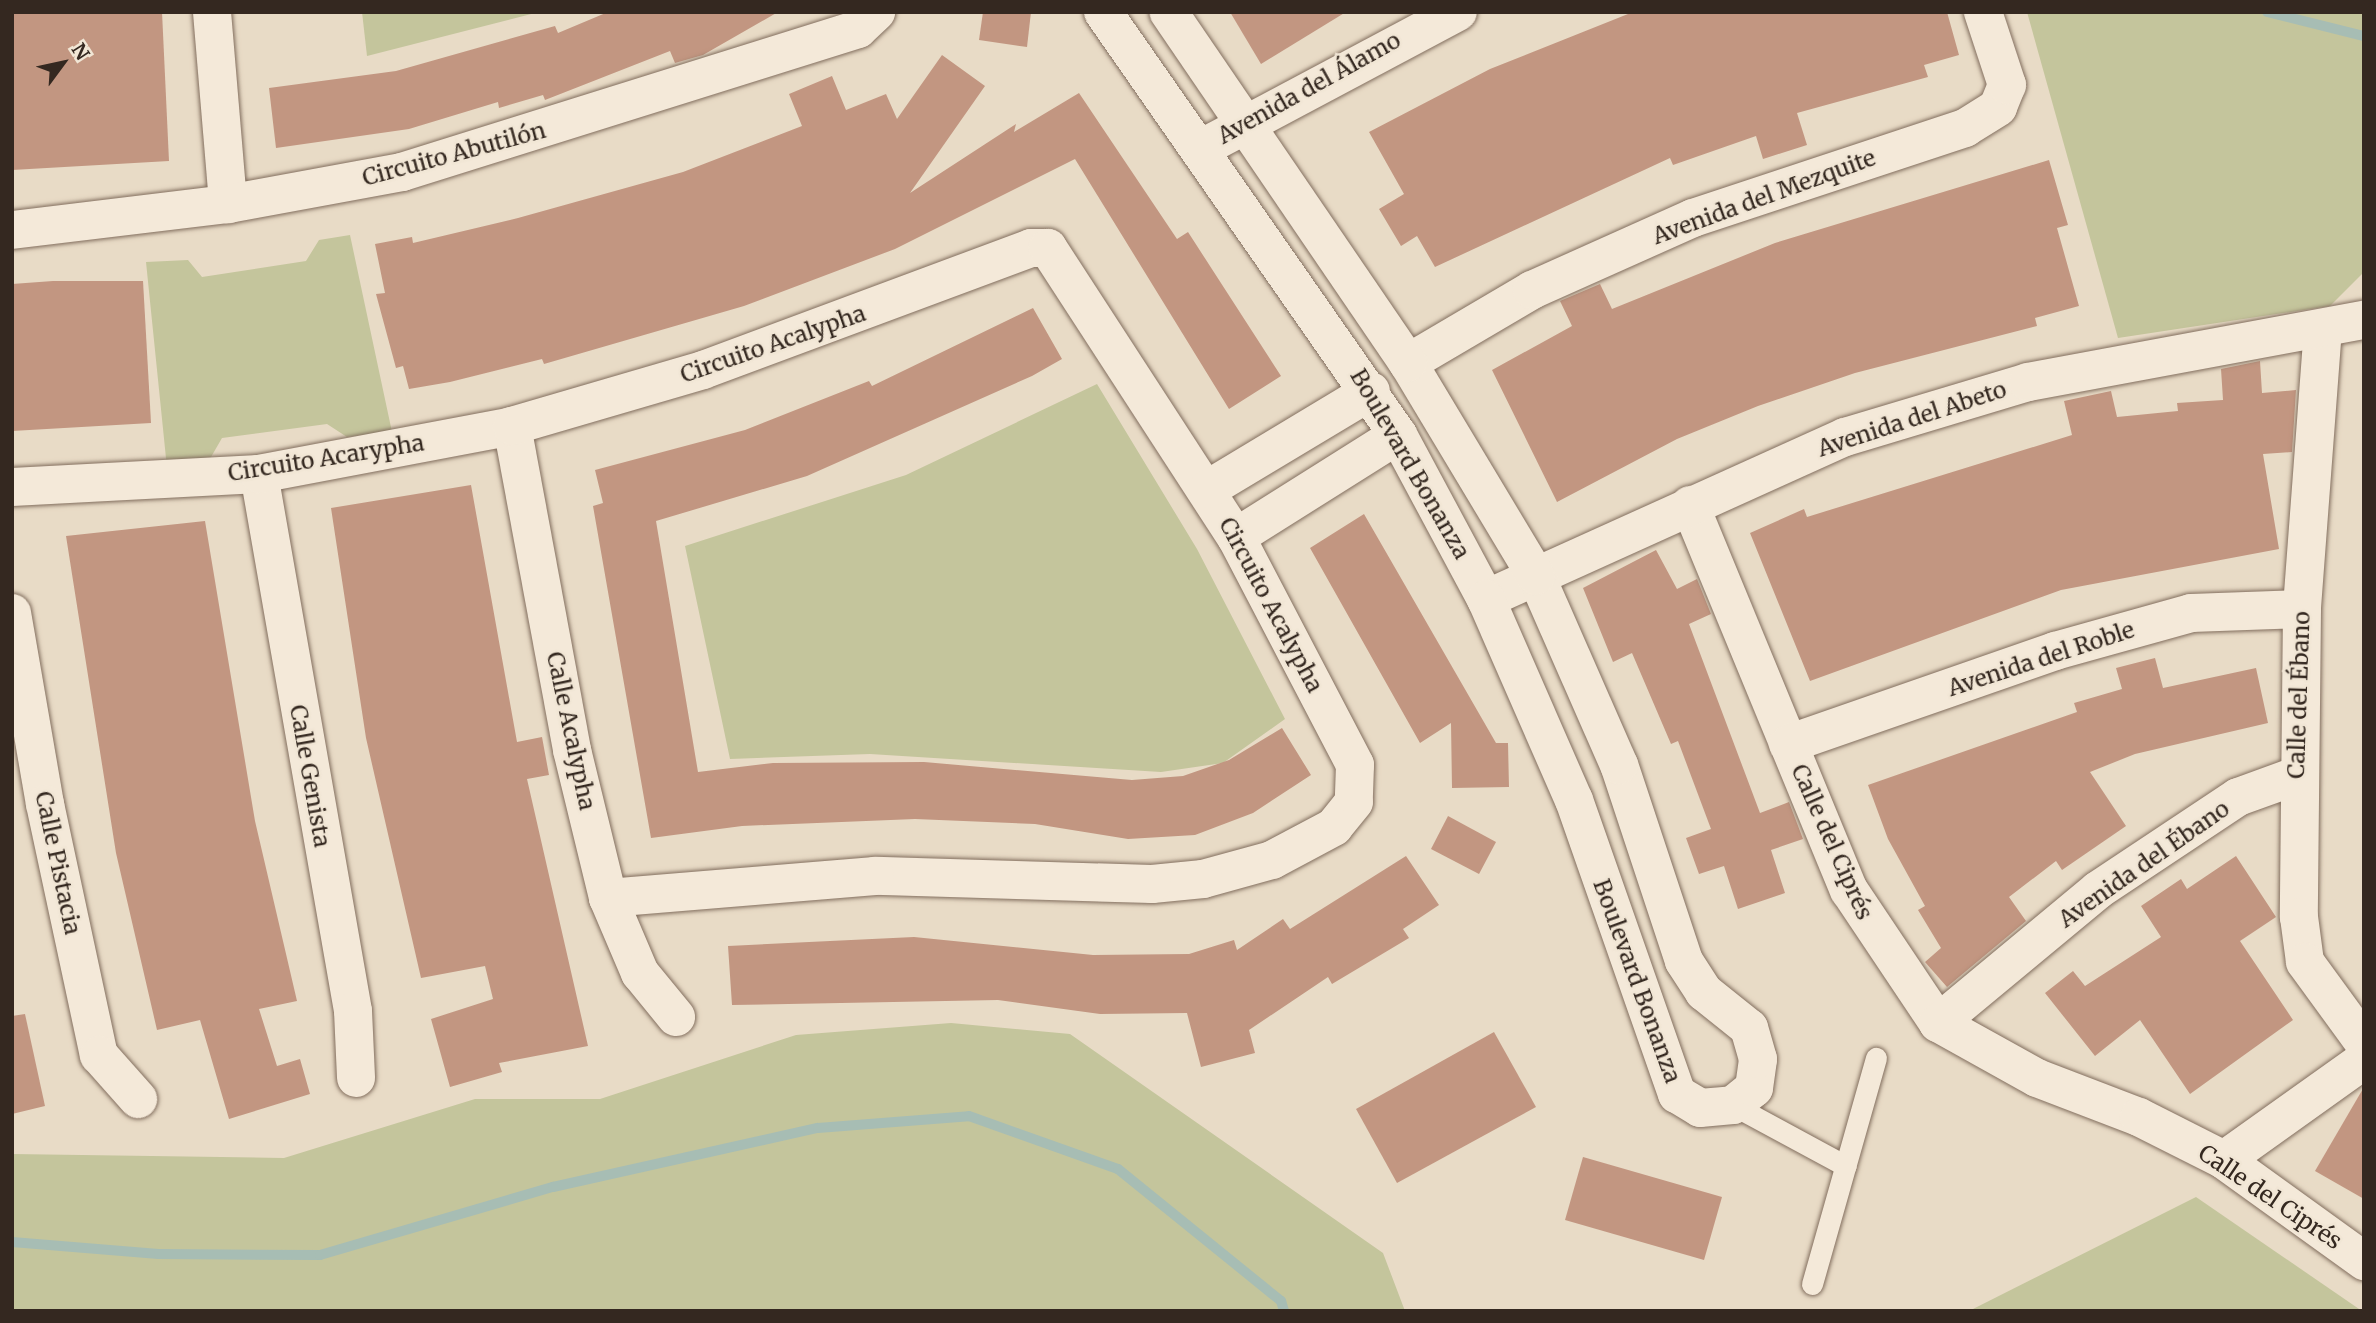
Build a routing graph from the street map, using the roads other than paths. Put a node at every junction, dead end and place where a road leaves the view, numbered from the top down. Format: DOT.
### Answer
graph roads {
  1 [pos="212,12"];
  2 [pos="877,12"];
  3 [pos="1104,12"];
  4 [pos="1168,12"];
  5 [pos="1458,12"];
  6 [pos="1983,12"];
  7 [pos="1245,122"];
  8 [pos="1200,149"];
  9 [pos="228,204"];
  10 [pos="12,230"];
  11 [pos="2364,320"];
  12 [pos="2323,328"];
  13 [pos="1408,363"];
  14 [pos="1371,390"];
  15 [pos="512,426"];
  16 [pos="1398,435"];
  17 [pos="258,474"];
  18 [pos="12,487"];
  19 [pos="1208,489"];
  20 [pos="1690,505"];
  21 [pos="1236,537"];
  22 [pos="1535,576"];
  23 [pos="1486,599"];
  24 [pos="2302,609"];
  25 [pos="12,613"];
  26 [pos="1788,744"];
  27 [pos="2296,776"];
  28 [pos="608,898"];
  29 [pos="676,1017"];
  30 [pos="1938,1023"];
  31 [pos="2364,1043"];
  32 [pos="1876,1058"];
  33 [pos="2364,1060"];
  34 [pos="356,1078"];
  35 [pos="138,1099"];
  36 [pos="1732,1105"];
  37 [pos="2224,1160"];
  38 [pos="1846,1166"];
  39 [pos="2364,1261"];
  40 [pos="1812,1284"];
  1 -- 9 [label="street"];
  2 -- 9 [label="street, Circuito Abutilón"];
  3 -- 8 [label="street, Boulevard Bonanza"];
  4 -- 7 [label="street, Boulevard Bonanza"];
  5 -- 7 [label="street, Avenida del Álamo"];
  6 -- 13 [label="street, Avenida del Mezquite"];
  7 -- 8 [label="street, Avenida del Álamo"];
  7 -- 13 [label="street, Boulevard Bonanza"];
  8 -- 14 [label="street, Boulevard Bonanza"];
  9 -- 10 [label="street, Circuito Abutilón"];
  11 -- 12 [label="street, Avenida del Abeto"];
  12 -- 20 [label="street, Avenida del Abeto"];
  12 -- 24 [label="street, Calle del Ébano"];
  13 -- 22 [label="street, Boulevard Bonanza"];
  14 -- 16 [label="street, Boulevard Bonanza"];
  14 -- 19 [label="street"];
  15 -- 17 [label="street, Circuito Acarypha"];
  15 -- 19 [label="street, Circuito Acalypha"];
  15 -- 28 [label="street, Calle Acalypha"];
  16 -- 21 [label="street"];
  16 -- 23 [label="street, Boulevard Bonanza"];
  17 -- 18 [label="street, Circuito Acarypha"];
  17 -- 34 [label="street, Calle Genista"];
  19 -- 21 [label="street, Circuito Acalypha"];
  20 -- 22 [label="street, Avenida del Abeto"];
  20 -- 26 [label="street, Calle del Ciprés"];
  21 -- 28 [label="street, Circuito Acalypha"];
  22 -- 23 [label="street, Avenida del Abeto"];
  22 -- 36 [label="street, Boulevard Bonanza"];
  23 -- 36 [label="street, Boulevard Bonanza"];
  24 -- 26 [label="street, Avenida del Roble"];
  24 -- 27 [label="street, Calle del Ébano"];
  25 -- 35 [label="street, Calle Pistacia"];
  26 -- 30 [label="street, Calle del Ciprés"];
  27 -- 30 [label="street, Avenida del Ébano"];
  27 -- 31 [label="street, Calle del Ébano"];
  28 -- 29 [label="street, Calle Acalypha"];
  30 -- 37 [label="street, Calle del Ciprés"];
  32 -- 38 [label="lane"];
  33 -- 37 [label="street"];
  36 -- 38 [label="lane"];
  37 -- 39 [label="street, Calle del Ciprés"];
  38 -- 40 [label="lane"];
}
